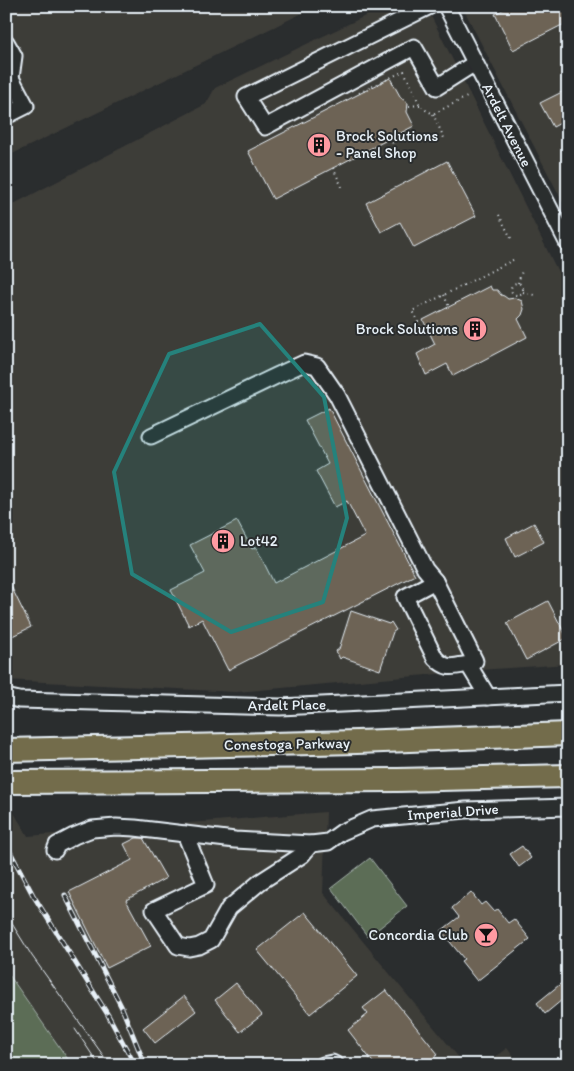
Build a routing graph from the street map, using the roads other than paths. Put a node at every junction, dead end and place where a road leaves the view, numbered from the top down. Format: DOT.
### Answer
graph roads {
  1 [pos="430,6"];
  2 [pos="446,6"];
  3 [pos="6,42"];
  4 [pos="475,63"];
  5 [pos="6,116"];
  6 [pos="568,244"];
  7 [pos="151,436"];
  8 [pos="435,581"];
  9 [pos="468,664"];
  10 [pos="568,693"];
  11 [pos="6,697"];
  12 [pos="488,697"];
  13 [pos="564,732"];
  14 [pos="6,750"];
  15 [pos="568,776"];
  16 [pos="8,782"];
  17 [pos="568,807"];
  18 [pos="185,834"];
  19 [pos="311,844"];
  20 [pos="55,850"];
  21 [pos="323,1065"];
  22 [pos="336,1065"];
  1 -- 4 [label="street"];
  2 -- 4 [label="street, Ardelt Avenue"];
  3 -- 5 [label="street"];
  4 -- 6 [label="street, Ardelt Avenue"];
  7 -- 8 [label="street"];
  8 -- 9 [label="street"];
  8 -- 9 [label="street"];
  9 -- 12 [label="street"];
  10 -- 12 [label="street, Ardelt Place"];
  11 -- 12 [label="street, Ardelt Place"];
  13 -- 14 [label="highway, Conestoga Parkway"];
  15 -- 16 [label="highway"];
  17 -- 19 [label="street, Imperial Drive"];
  18 -- 19 [label="street"];
  18 -- 19 [label="street"];
  18 -- 20 [label="street"];
  21 -- 22 [label="street"];
}
